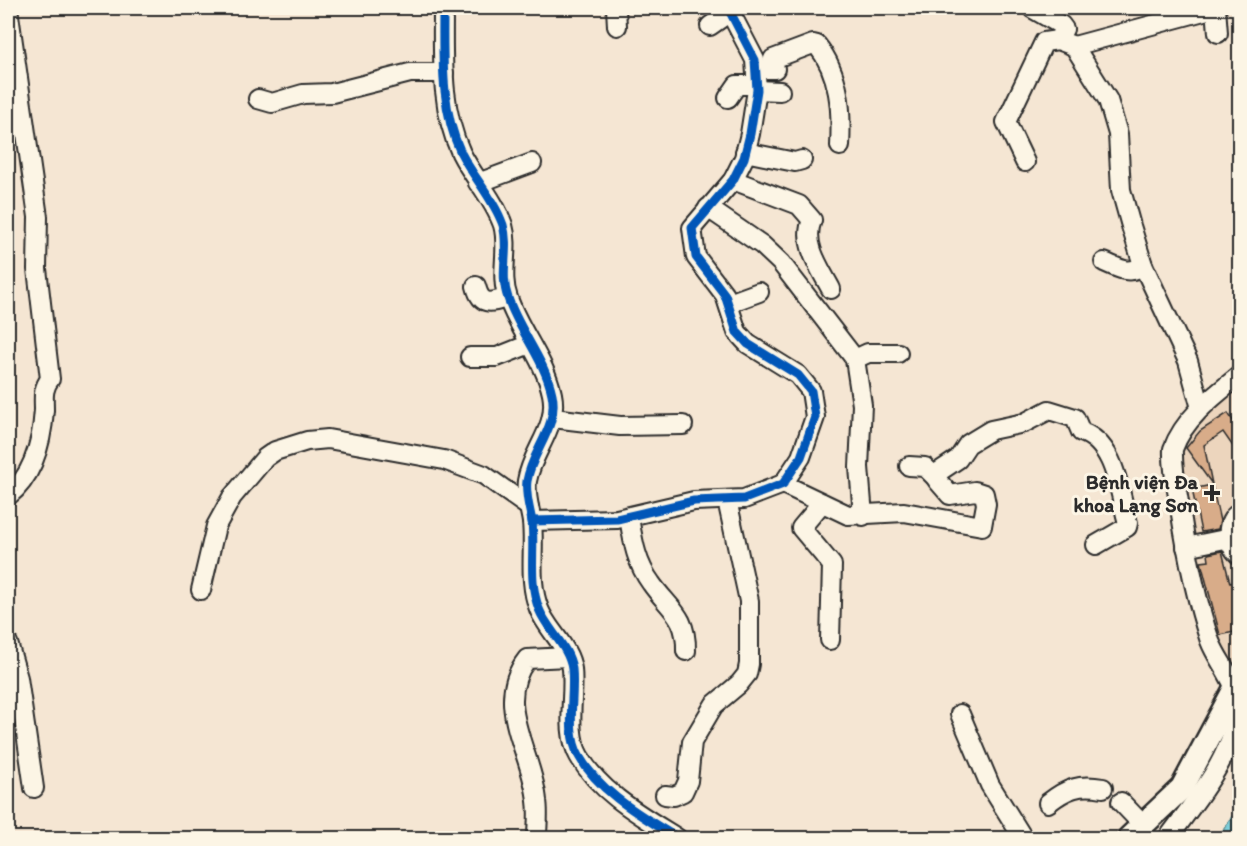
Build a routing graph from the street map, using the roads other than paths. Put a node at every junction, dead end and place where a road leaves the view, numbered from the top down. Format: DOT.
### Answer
graph roads {
  1 [pos="8,8"];
  2 [pos="443,8"];
  3 [pos="1215,8"];
  4 [pos="1033,9"];
  5 [pos="729,10"];
  6 [pos="710,26"];
  7 [pos="1218,33"];
  8 [pos="1066,43"];
  9 [pos="444,73"];
  10 [pos="757,81"];
  11 [pos="780,91"];
  12 [pos="728,98"];
  13 [pos="258,99"];
  14 [pos="840,146"];
  15 [pos="745,152"];
  16 [pos="802,160"];
  17 [pos="1025,162"];
  18 [pos="532,163"];
  19 [pos="734,180"];
  20 [pos="478,183"];
  21 [pos="708,208"];
  22 [pos="1104,262"];
  23 [pos="1143,265"];
  24 [pos="476,286"];
  25 [pos="831,289"];
  26 [pos="759,292"];
  27 [pos="507,297"];
  28 [pos="729,303"];
  29 [pos="530,344"];
  30 [pos="898,353"];
  31 [pos="470,357"];
  32 [pos="855,359"];
  33 [pos="1239,375"];
  34 [pos="1201,408"];
  35 [pos="553,418"];
  36 [pos="683,425"];
  37 [pos="909,466"];
  38 [pos="935,477"];
  39 [pos="783,484"];
  40 [pos="8,496"];
  41 [pos="727,501"];
  42 [pos="822,503"];
  43 [pos="1239,512"];
  44 [pos="530,514"];
  45 [pos="863,516"];
  46 [pos="630,517"];
  47 [pos="1230,538"];
  48 [pos="1096,545"];
  49 [pos="1186,547"];
  50 [pos="1239,556"];
  51 [pos="201,590"];
  52 [pos="830,640"];
  53 [pos="8,643"];
  54 [pos="686,651"];
  55 [pos="568,657"];
  56 [pos="1237,682"];
  57 [pos="960,714"];
  58 [pos="34,788"];
  59 [pos="1103,788"];
  60 [pos="665,795"];
  61 [pos="1121,802"];
  62 [pos="1048,803"];
  63 [pos="1136,832"];
  64 [pos="537,838"];
  65 [pos="675,838"];
  66 [pos="1023,838"];
  67 [pos="1168,838"];
  1 -- 40 [label="street"];
  2 -- 9 [label="street"];
  3 -- 7 [label="street"];
  3 -- 8 [label="street"];
  4 -- 8 [label="street"];
  5 -- 6 [label="street"];
  5 -- 10 [label="street"];
  8 -- 17 [label="street"];
  8 -- 23 [label="street"];
  9 -- 13 [label="street"];
  9 -- 20 [label="street"];
  10 -- 11 [label="street"];
  10 -- 12 [label="street"];
  10 -- 14 [label="street"];
  10 -- 15 [label="street"];
  15 -- 16 [label="street"];
  15 -- 19 [label="street"];
  18 -- 20 [label="street"];
  19 -- 21 [label="street"];
  19 -- 25 [label="street"];
  20 -- 27 [label="street"];
  21 -- 28 [label="street"];
  21 -- 32 [label="street"];
  22 -- 23 [label="street"];
  23 -- 34 [label="street"];
  24 -- 27 [label="street"];
  26 -- 28 [label="street"];
  27 -- 29 [label="street"];
  28 -- 39 [label="street"];
  29 -- 31 [label="street"];
  29 -- 35 [label="street"];
  30 -- 32 [label="street"];
  32 -- 45 [label="street"];
  33 -- 34 [label="street"];
  34 -- 49 [label="street"];
  35 -- 36 [label="street"];
  35 -- 44 [label="street"];
  37 -- 38 [label="street"];
  38 -- 45 [label="street"];
  38 -- 48 [label="street"];
  39 -- 41 [label="street"];
  39 -- 42 [label="street"];
  41 -- 46 [label="street"];
  41 -- 60 [label="street"];
  42 -- 45 [label="street"];
  42 -- 52 [label="street"];
  43 -- 47 [label="street"];
  44 -- 46 [label="street"];
  44 -- 51 [label="street"];
  44 -- 55 [label="street"];
  46 -- 54 [label="street"];
  47 -- 49 [label="street"];
  47 -- 50 [label="street"];
  49 -- 56 [label="street"];
  53 -- 58 [label="street"];
  55 -- 64 [label="street"];
  55 -- 65 [label="street"];
  56 -- 63 [label="main road"];
  56 -- 67 [label="street"];
  57 -- 66 [label="street"];
  59 -- 62 [label="street"];
  61 -- 63 [label="street"];
}
